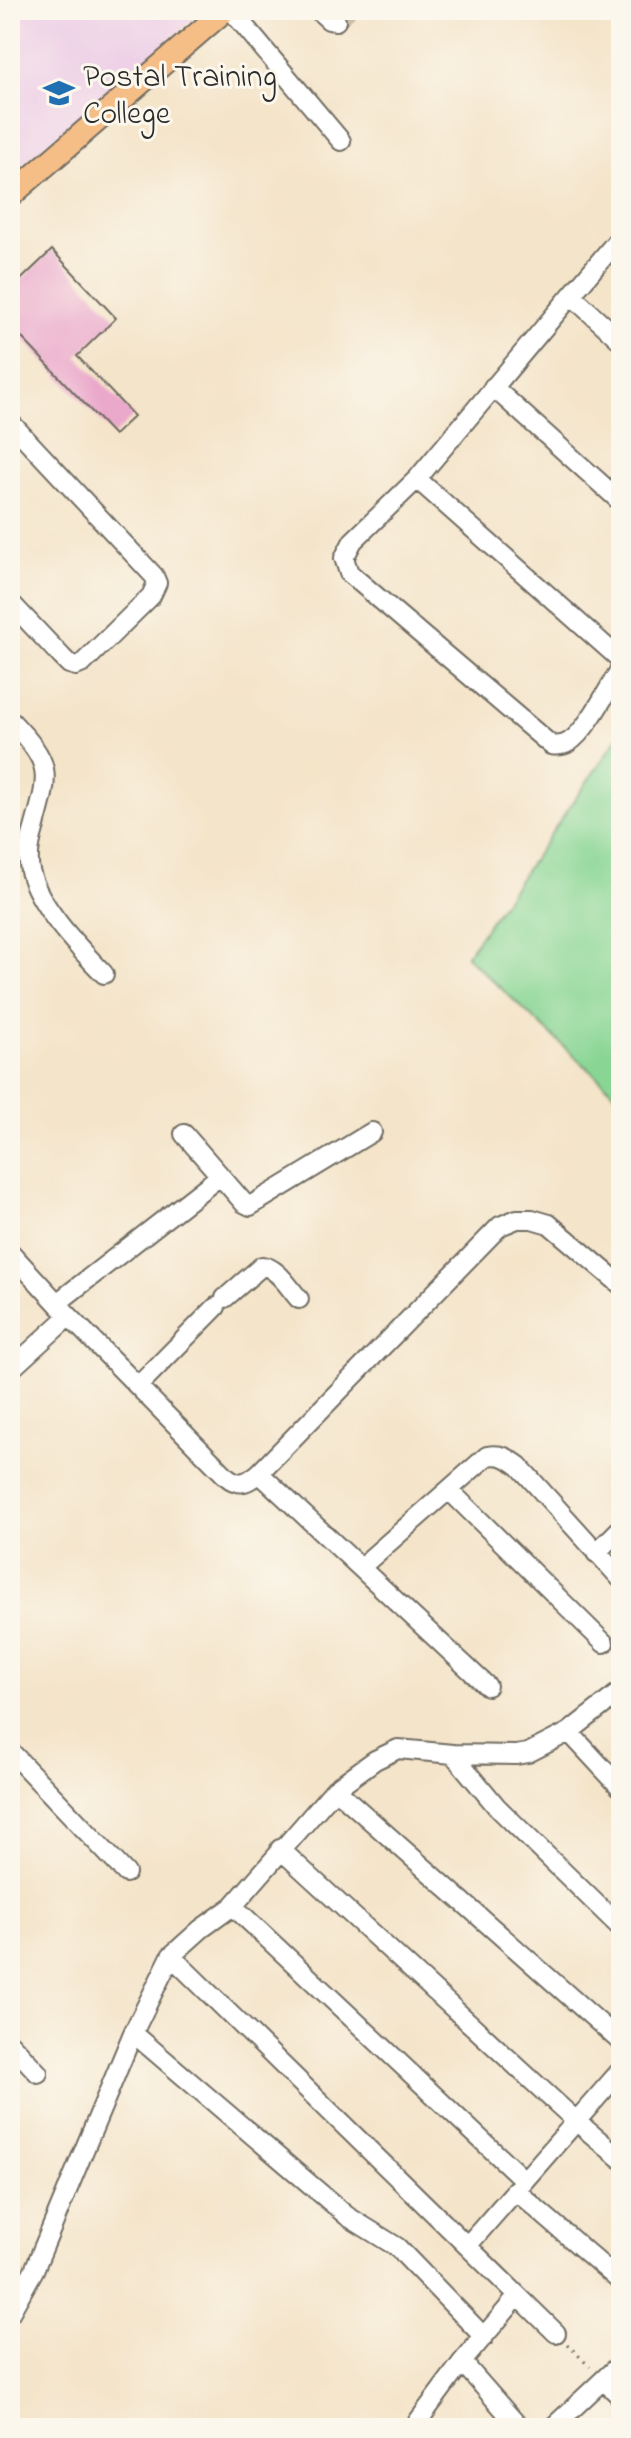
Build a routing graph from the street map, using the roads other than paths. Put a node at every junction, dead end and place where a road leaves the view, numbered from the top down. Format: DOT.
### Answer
graph roads {
  1 [pos="225,10"];
  2 [pos="231,10"];
  3 [pos="318,10"];
  4 [pos="336,21"];
  5 [pos="341,141"];
  6 [pos="10,196"];
  7 [pos="621,236"];
  8 [pos="572,296"];
  9 [pos="621,341"];
  10 [pos="493,387"];
  11 [pos="10,422"];
  12 [pos="417,479"];
  13 [pos="621,502"];
  14 [pos="10,602"];
  15 [pos="621,660"];
  16 [pos="621,668"];
  17 [pos="10,720"];
  18 [pos="104,974"];
  19 [pos="372,1132"];
  20 [pos="184,1134"];
  21 [pos="220,1176"];
  22 [pos="10,1252"];
  23 [pos="621,1285"];
  24 [pos="299,1299"];
  25 [pos="63,1310"];
  26 [pos="10,1370"];
  27 [pos="138,1386"];
  28 [pos="259,1473"];
  29 [pos="449,1490"];
  30 [pos="621,1528"];
  31 [pos="596,1553"];
  32 [pos="361,1567"];
  33 [pos="621,1579"];
  34 [pos="604,1643"];
  35 [pos="487,1686"];
  36 [pos="621,1691"];
  37 [pos="569,1732"];
  38 [pos="10,1751"];
  39 [pos="453,1754"];
  40 [pos="621,1788"];
  41 [pos="335,1789"];
  42 [pos="280,1849"];
  43 [pos="126,1873"];
  44 [pos="233,1906"];
  45 [pos="621,1928"];
  46 [pos="171,1956"];
  47 [pos="133,2033"];
  48 [pos="621,2042"];
  49 [pos="10,2043"];
  50 [pos="621,2070"];
  51 [pos="38,2073"];
  52 [pos="576,2121"];
  53 [pos="621,2159"];
  54 [pos="519,2185"];
  55 [pos="467,2246"];
  56 [pos="621,2282"];
  57 [pos="518,2296"];
  58 [pos="10,2313"];
  59 [pos="556,2333"];
  60 [pos="484,2337"];
  61 [pos="462,2362"];
  62 [pos="621,2363"];
  63 [pos="604,2381"];
  64 [pos="621,2397"];
  65 [pos="413,2428"];
  66 [pos="520,2428"];
  67 [pos="552,2428"];
  1 -- 6 [label="main road"];
  2 -- 5 [label="street"];
  3 -- 4 [label="street"];
  7 -- 8 [label="street"];
  8 -- 9 [label="street"];
  8 -- 10 [label="street"];
  10 -- 12 [label="street"];
  10 -- 13 [label="street"];
  11 -- 14 [label="street"];
  12 -- 15 [label="street"];
  12 -- 16 [label="street"];
  17 -- 18 [label="street"];
  19 -- 21 [label="street"];
  20 -- 21 [label="street"];
  21 -- 25 [label="street"];
  22 -- 25 [label="street"];
  23 -- 28 [label="street"];
  24 -- 27 [label="street"];
  25 -- 26 [label="street"];
  25 -- 27 [label="street"];
  27 -- 28 [label="street"];
  28 -- 32 [label="street"];
  29 -- 31 [label="street"];
  29 -- 32 [label="street"];
  29 -- 34 [label="street"];
  30 -- 31 [label="street"];
  31 -- 33 [label="street"];
  32 -- 35 [label="street"];
  36 -- 37 [label="street"];
  37 -- 39 [label="street"];
  37 -- 40 [label="street"];
  38 -- 43 [label="street"];
  39 -- 41 [label="street"];
  39 -- 45 [label="street"];
  41 -- 42 [label="street"];
  41 -- 48 [label="street"];
  42 -- 44 [label="street"];
  42 -- 52 [label="street"];
  44 -- 46 [label="street"];
  44 -- 54 [label="street"];
  46 -- 47 [label="street"];
  46 -- 55 [label="street"];
  47 -- 58 [label="street"];
  47 -- 60 [label="street"];
  49 -- 51 [label="street"];
  50 -- 52 [label="street"];
  52 -- 53 [label="street"];
  52 -- 54 [label="street"];
  54 -- 55 [label="street"];
  54 -- 56 [label="street"];
  55 -- 57 [label="street"];
  57 -- 59 [label="street"];
  57 -- 60 [label="street"];
  60 -- 61 [label="street"];
  61 -- 65 [label="street"];
  61 -- 66 [label="street"];
  62 -- 63 [label="street"];
  63 -- 64 [label="street"];
  63 -- 67 [label="street"];
}
